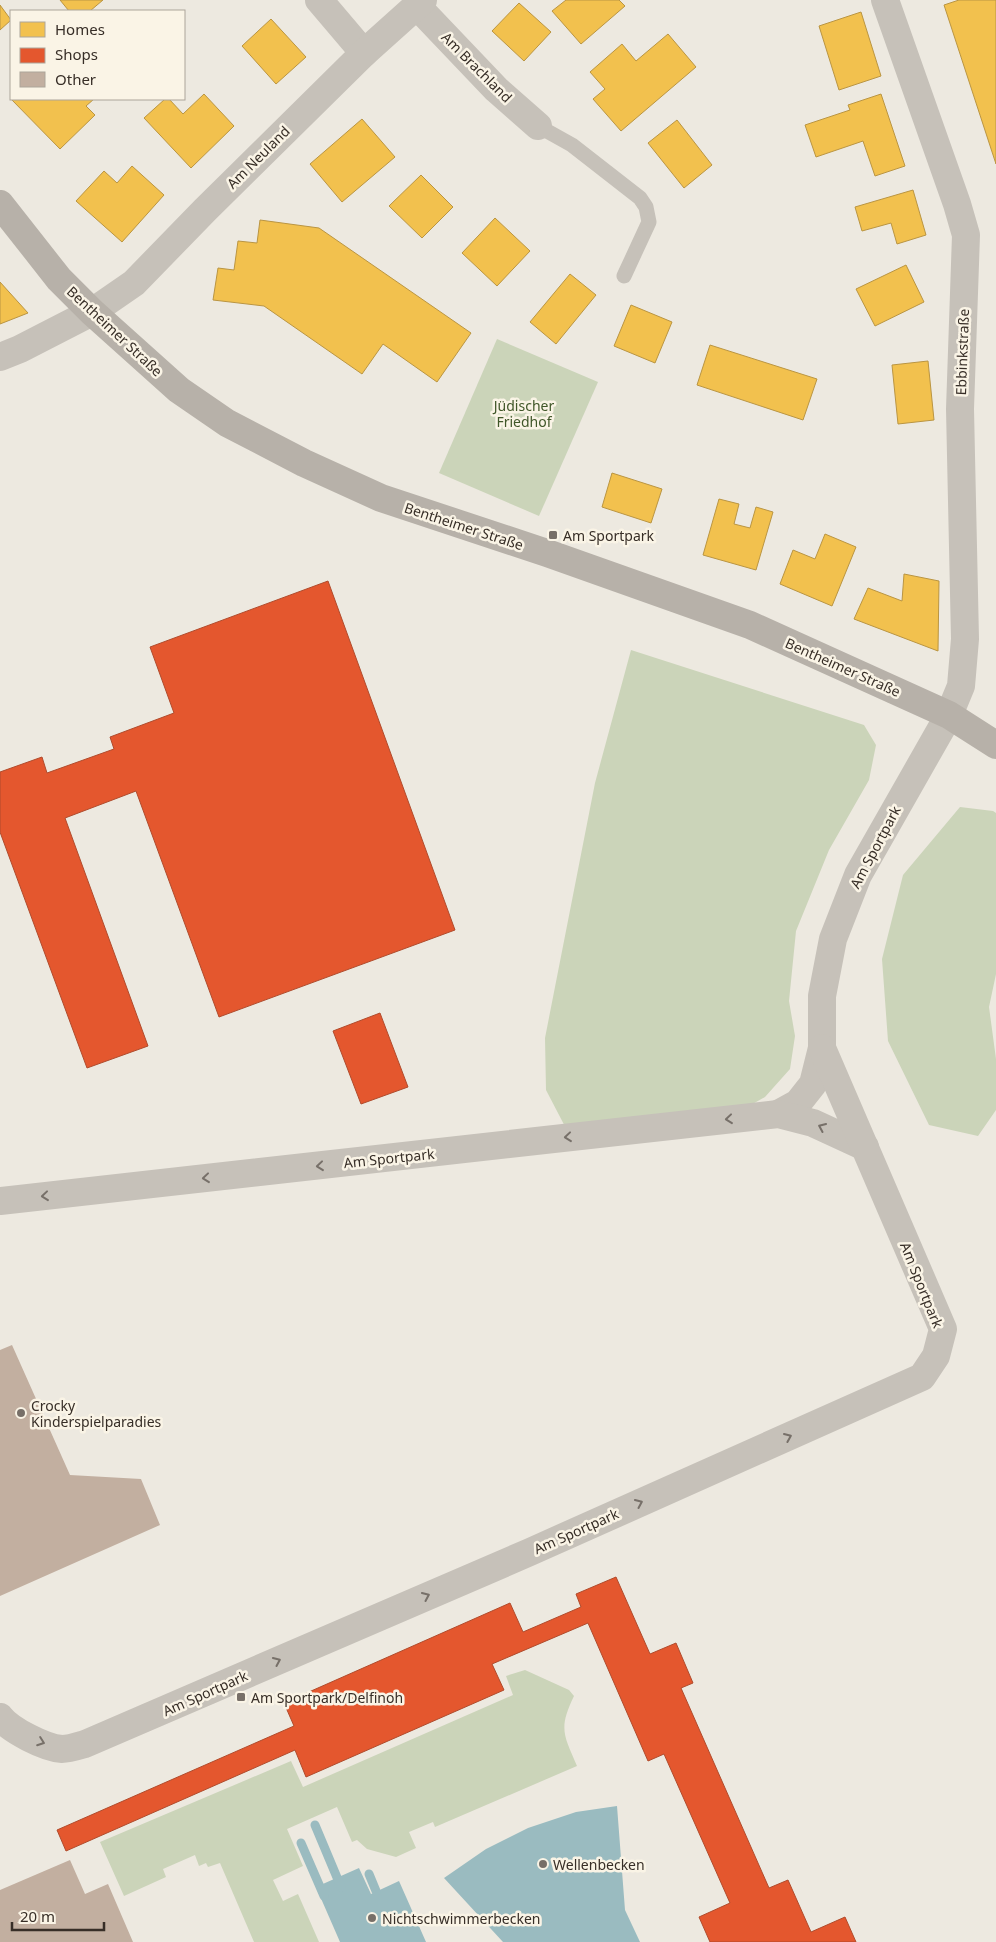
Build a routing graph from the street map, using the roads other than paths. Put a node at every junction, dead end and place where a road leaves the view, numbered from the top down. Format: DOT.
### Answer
graph roads {
  1 [pos="319,0"];
  2 [pos="885,0"];
  3 [pos="420,3"];
  4 [pos="364,53"];
  5 [pos="538,126"];
  6 [pos="0,204"];
  7 [pos="624,276"];
  8 [pos="92,312"];
  9 [pos="0,357"];
  10 [pos="949,715"];
  11 [pos="996,745"];
  12 [pos="822,1048"];
  13 [pos="778,1114"];
  14 [pos="865,1147"];
  15 [pos="0,1201"];
  16 [pos="0,1717"];
  1 -- 4 [label="street"];
  2 -- 10 [label="street, Ebbinkstraße"];
  3 -- 4 [label="street, Am Neuland"];
  3 -- 5 [label="street, Am Brachland"];
  4 -- 8 [label="street, Am Neuland"];
  5 -- 7 [label="lane"];
  6 -- 8 [label="street, Bentheimer Straße"];
  8 -- 9 [label="street, Am Neuland"];
  8 -- 10 [label="street, Bentheimer Straße"];
  10 -- 11 [label="street, Bentheimer Straße"];
  10 -- 12 [label="street, Am Sportpark"];
  12 -- 13 [label="street, Am Sportpark"];
  12 -- 14 [label="street, Am Sportpark"];
  14 -- 13 [label="street, Am Sportpark, one-way"];
  13 -- 15 [label="street, Am Sportpark, one-way"];
  16 -- 14 [label="street, Am Sportpark, one-way"];
}
